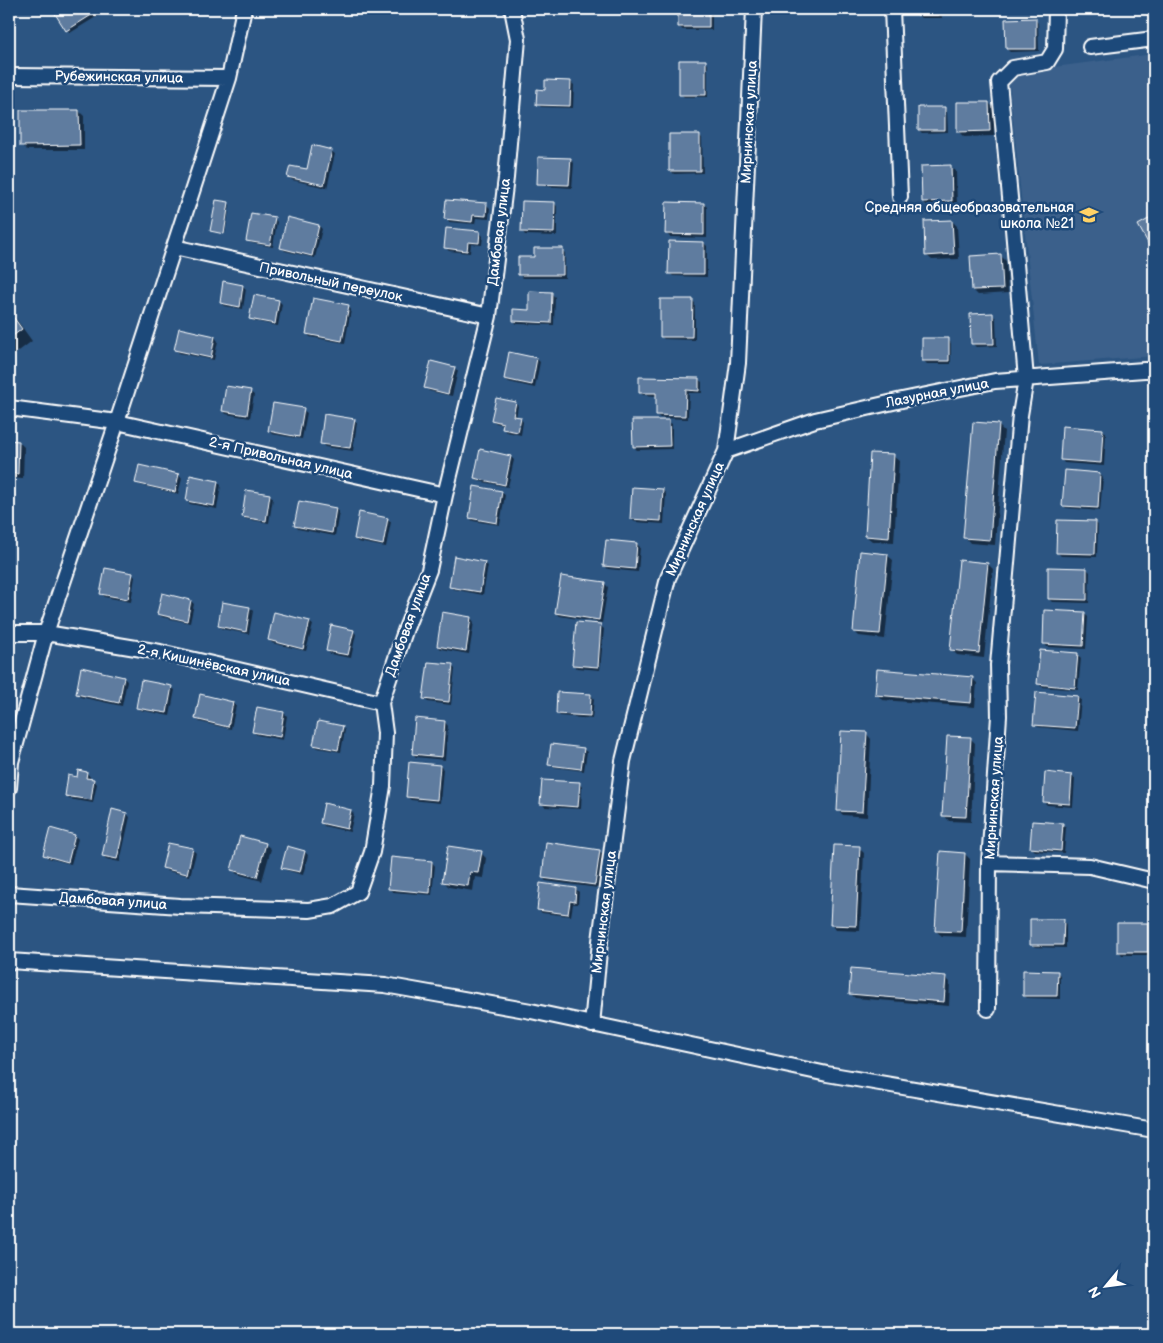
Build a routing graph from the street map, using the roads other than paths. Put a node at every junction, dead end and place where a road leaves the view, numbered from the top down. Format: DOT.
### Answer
graph roads {
  1 [pos="244,9"];
  2 [pos="512,9"];
  3 [pos="754,9"];
  4 [pos="892,9"];
  5 [pos="1056,9"];
  6 [pos="1154,39"];
  7 [pos="1090,47"];
  8 [pos="9,76"];
  9 [pos="229,78"];
  10 [pos="900,197"];
  11 [pos="174,247"];
  12 [pos="489,316"];
  13 [pos="1154,370"];
  14 [pos="1026,378"];
  15 [pos="9,408"];
  16 [pos="117,422"];
  17 [pos="726,451"];
  18 [pos="445,494"];
  19 [pos="9,633"];
  20 [pos="46,633"];
  21 [pos="381,703"];
  22 [pos="9,788"];
  23 [pos="989,863"];
  24 [pos="1154,881"];
  25 [pos="9,894"];
  26 [pos="9,960"];
  27 [pos="988,1009"];
  28 [pos="592,1025"];
  29 [pos="1154,1130"];
  1 -- 9 [label="street"];
  2 -- 12 [label="street, Дамбовая улица"];
  3 -- 17 [label="street, Мирнинская улица"];
  4 -- 10 [label="street"];
  5 -- 14 [label="street, Мирнинская улица"];
  6 -- 7 [label="street"];
  8 -- 9 [label="street, Рубежинская улица"];
  9 -- 11 [label="street"];
  11 -- 12 [label="street, Привольный переулок"];
  11 -- 16 [label="street"];
  12 -- 18 [label="street, Дамбовая улица"];
  13 -- 14 [label="street, Лазурная улица"];
  14 -- 17 [label="street, Лазурная улица"];
  14 -- 23 [label="street, Мирнинская улица"];
  15 -- 16 [label="street, 2-я Привольная улица"];
  16 -- 18 [label="street, 2-я Привольная улица"];
  16 -- 20 [label="street"];
  17 -- 28 [label="street, Мирнинская улица"];
  18 -- 21 [label="street, Дамбовая улица"];
  19 -- 20 [label="street, 2-я Кишинёвская улица"];
  20 -- 21 [label="street, 2-я Кишинёвская улица"];
  20 -- 22 [label="street"];
  21 -- 25 [label="street, Дамбовая улица"];
  23 -- 24 [label="street"];
  23 -- 27 [label="street, Мирнинская улица"];
  26 -- 28 [label="street"];
  28 -- 29 [label="street"];
}
